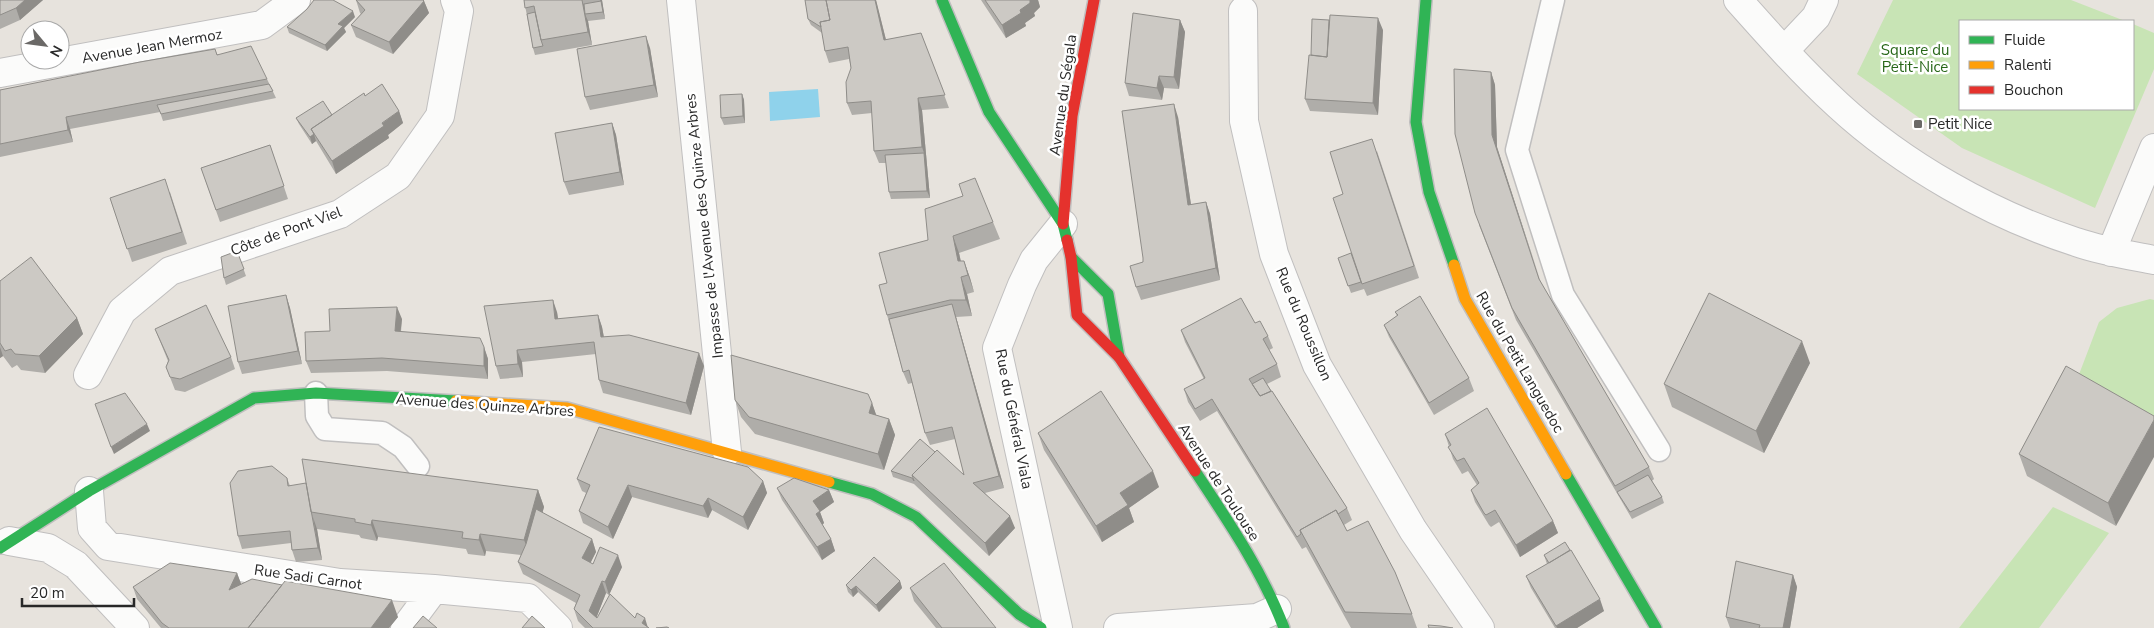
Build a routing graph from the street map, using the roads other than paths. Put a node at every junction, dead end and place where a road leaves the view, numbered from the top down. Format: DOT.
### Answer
graph roads {
  1 [pos="296,0"];
  2 [pos="455,0"];
  3 [pos="681,0"];
  4 [pos="942,0"];
  5 [pos="1094,0"];
  6 [pos="1426,0"];
  7 [pos="1553,0"];
  8 [pos="1738,0"];
  9 [pos="1824,0"];
  10 [pos="1243,12"];
  11 [pos="1784,51"];
  12 [pos="0,74"];
  13 [pos="2154,148"];
  14 [pos="1063,224"];
  15 [pos="2111,252"];
  16 [pos="1071,257"];
  17 [pos="2154,260"];
  18 [pos="1118,357"];
  19 [pos="88,375"];
  20 [pos="316,393"];
  21 [pos="1658,450"];
  22 [pos="727,452"];
  23 [pos="418,466"];
  24 [pos="89,491"];
  25 [pos="5,545"];
  26 [pos="108,546"];
  27 [pos="97,586"];
  28 [pos="434,589"];
  29 [pos="1281,618"];
  30 [pos="136,628"];
  31 [pos="406,628"];
  32 [pos="558,628"];
  33 [pos="1041,628"];
  34 [pos="1058,628"];
  35 [pos="1118,628"];
  36 [pos="1480,628"];
  37 [pos="1656,628"];
  1 -- 12 [label="street, Avenue Jean Mermoz"];
  2 -- 19 [label="street, Côte de Pont Viel"];
  3 -- 22 [label="street, Impasse de l'Avenue des Quinze Arbres"];
  4 -- 14 [label="street, Avenue de Toulouse"];
  5 -- 14 [label="street, Avenue du Ségala"];
  6 -- 37 [label="street, Rue du Petit Languedoc"];
  7 -- 21 [label="lane"];
  8 -- 11 [label="street"];
  9 -- 11 [label="street"];
  10 -- 36 [label="street, Rue du Roussillon"];
  11 -- 15 [label="street"];
  13 -- 15 [label="street"];
  14 -- 16 [label="street, Avenue de Toulouse"];
  14 -- 34 [label="street, Rue du Général Viala"];
  15 -- 17 [label="street"];
  16 -- 18 [label="street, Avenue de Toulouse"];
  16 -- 18 [label="street, Avenue de Toulouse"];
  18 -- 29 [label="street, Avenue de Toulouse"];
  20 -- 22 [label="street, Avenue des Quinze Arbres"];
  20 -- 23 [label="lane"];
  20 -- 24 [label="street, Avenue des Quinze Arbres"];
  22 -- 33 [label="street, Avenue des Quinze Arbres"];
  24 -- 25 [label="street, Avenue des Quinze Arbres"];
  24 -- 26 [label="street"];
  25 -- 27 [label="street"];
  26 -- 27 [label="street"];
  26 -- 28 [label="street, Rue Sadi Carnot"];
  27 -- 30 [label="street"];
  28 -- 31 [label="street"];
  28 -- 32 [label="street, Rue Sadi Carnot"];
  29 -- 35 [label="street"];
}
